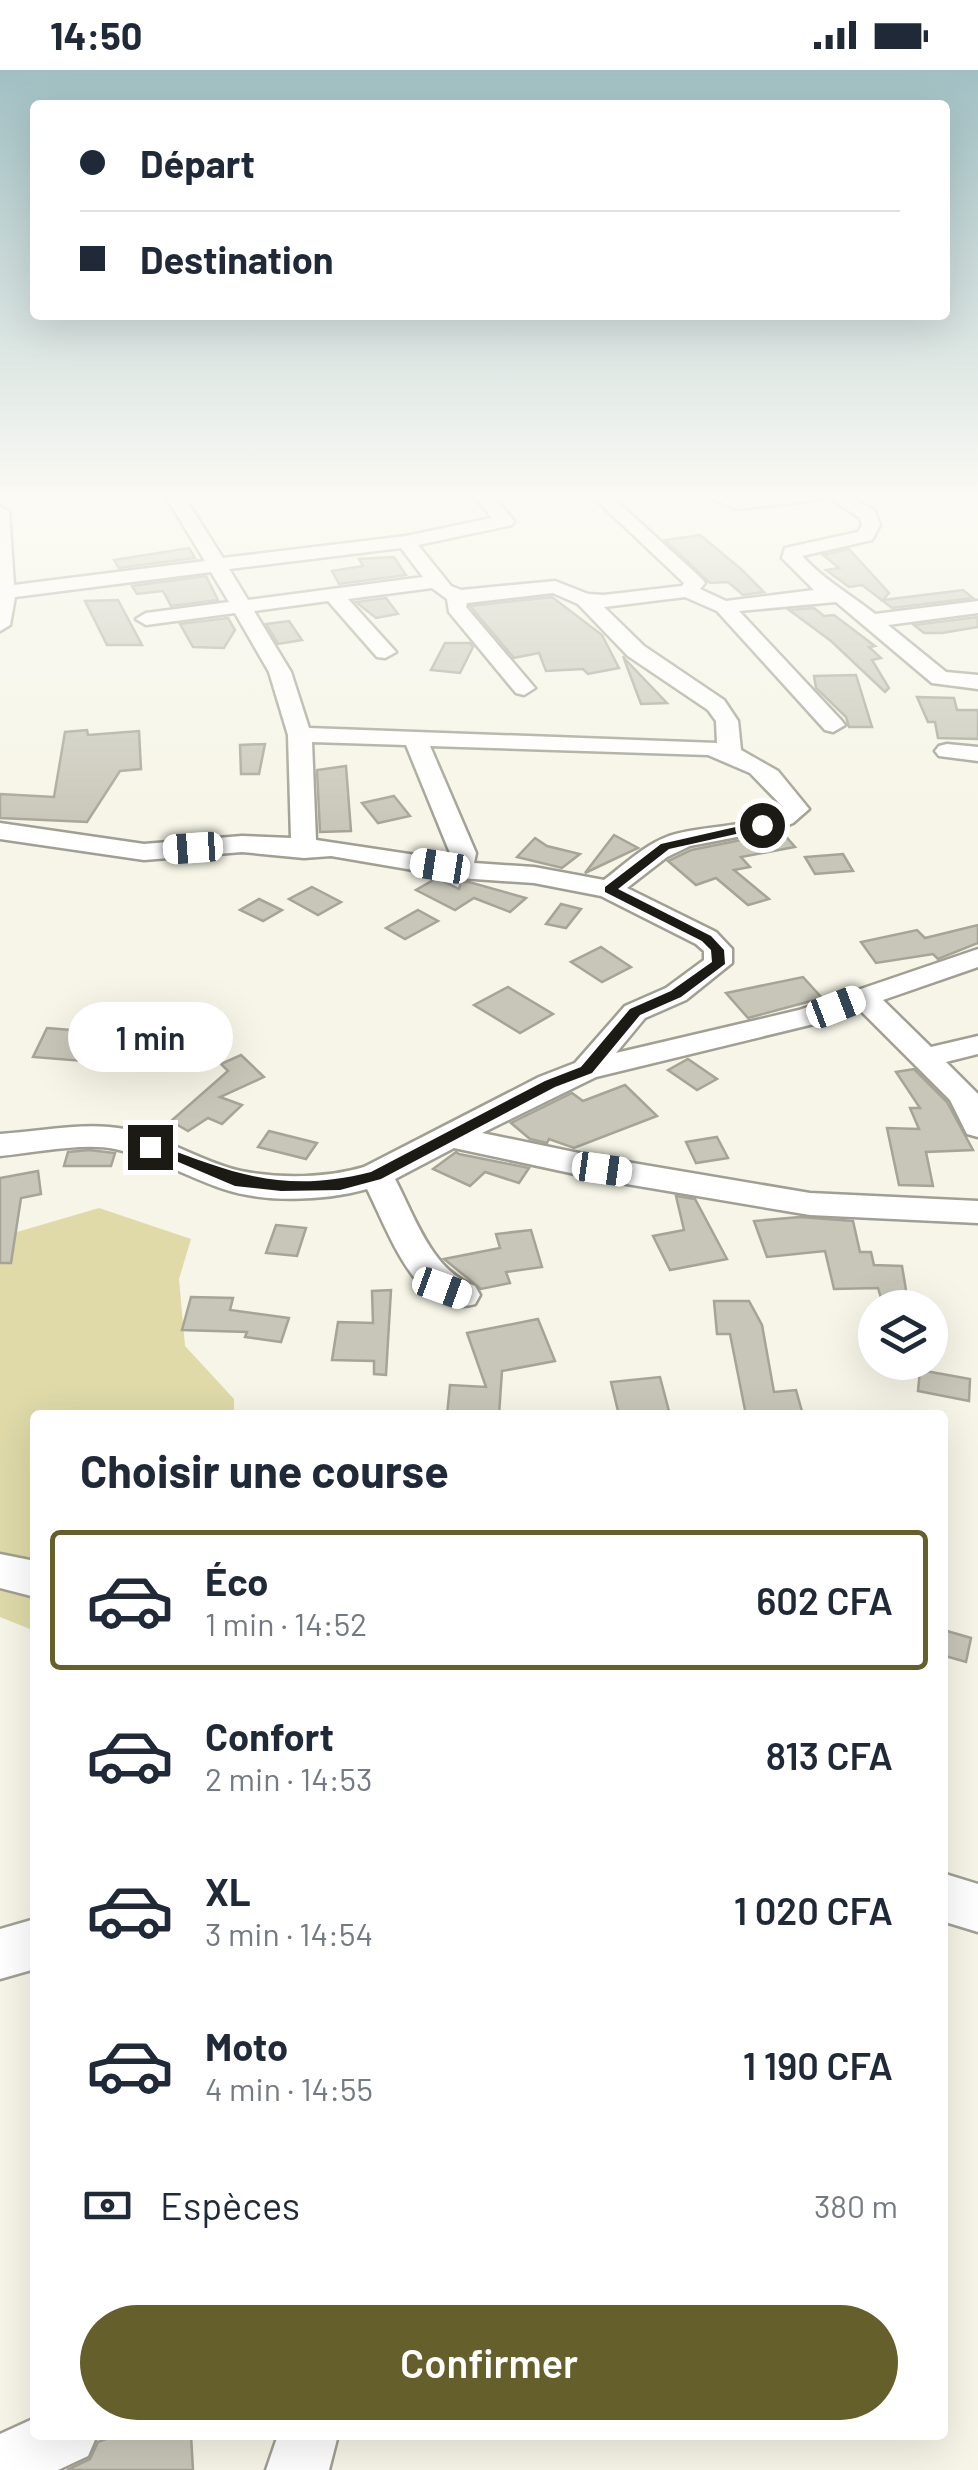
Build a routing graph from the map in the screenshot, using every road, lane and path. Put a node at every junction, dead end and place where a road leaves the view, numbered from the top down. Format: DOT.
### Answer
graph roads {
  1 [pos="220,607"];
  2 [pos="240,607"];
  3 [pos="345,607"];
  4 [pos="456,607"];
  5 [pos="592,607"];
  6 [pos="724,607"];
  7 [pos="855,607"];
  8 [pos="978,608"];
  9 [pos="146,619"];
  10 [pos="871,621"];
  11 [pos="385,652"];
  12 [pos="978,682"];
  13 [pos="524,688"];
  14 [pos="833,725"];
  15 [pos="300,734"];
  16 [pos="415,738"];
  17 [pos="947,751"];
  18 [pos="730,752"];
  19 [pos="978,754"];
  20 [pos="0,831"];
  21 [pos="304,850"];
  22 [pos="460,870"];
  23 [pos="609,890"];
  24 [pos="978,957"];
  25 [pos="863,997"];
  26 [pos="978,1045"];
  27 [pos="926,1058"];
  28 [pos="586,1070"];
  29 [pos="977,1120"];
  30 [pos="453,1138"];
  31 [pos="0,1144"];
  32 [pos="376,1175"];
  33 [pos="978,1212"];
  34 [pos="462,1296"];
  35 [pos="0,1571"];
  36 [pos="30,1578"];
  37 [pos="948,1899"];
  38 [pos="978,1908"];
  39 [pos="30,1945"];
  40 [pos="0,1954"];
  41 [pos="56,2440"];
  42 [pos="307,2440"];
  43 [pos="0,2465"];
  44 [pos="297,2470"];
  1 -- 9 [label="street"];
  2 -- 15 [label="street"];
  3 -- 11 [label="street"];
  4 -- 13 [label="street"];
  5 -- 18 [label="street"];
  6 -- 14 [label="street"];
  7 -- 10 [label="street"];
  8 -- 10 [label="street"];
  10 -- 12 [label="street"];
  15 -- 16 [label="street"];
  15 -- 21 [label="street"];
  16 -- 18 [label="street"];
  16 -- 22 [label="street"];
  17 -- 19 [label="street"];
  18 -- 23 [label="street"];
  20 -- 21 [label="street"];
  21 -- 22 [label="street"];
  22 -- 23 [label="street"];
  23 -- 28 [label="street"];
  24 -- 25 [label="street"];
  25 -- 27 [label="street"];
  25 -- 28 [label="street"];
  26 -- 27 [label="street"];
  27 -- 29 [label="street"];
  28 -- 30 [label="street"];
  30 -- 32 [label="street"];
  30 -- 33 [label="street"];
  31 -- 32 [label="street"];
  32 -- 34 [label="street"];
  35 -- 36 [label="street"];
  37 -- 38 [label="street"];
  39 -- 40 [label="street"];
  41 -- 43 [label="street"];
  42 -- 44 [label="street"];
}
